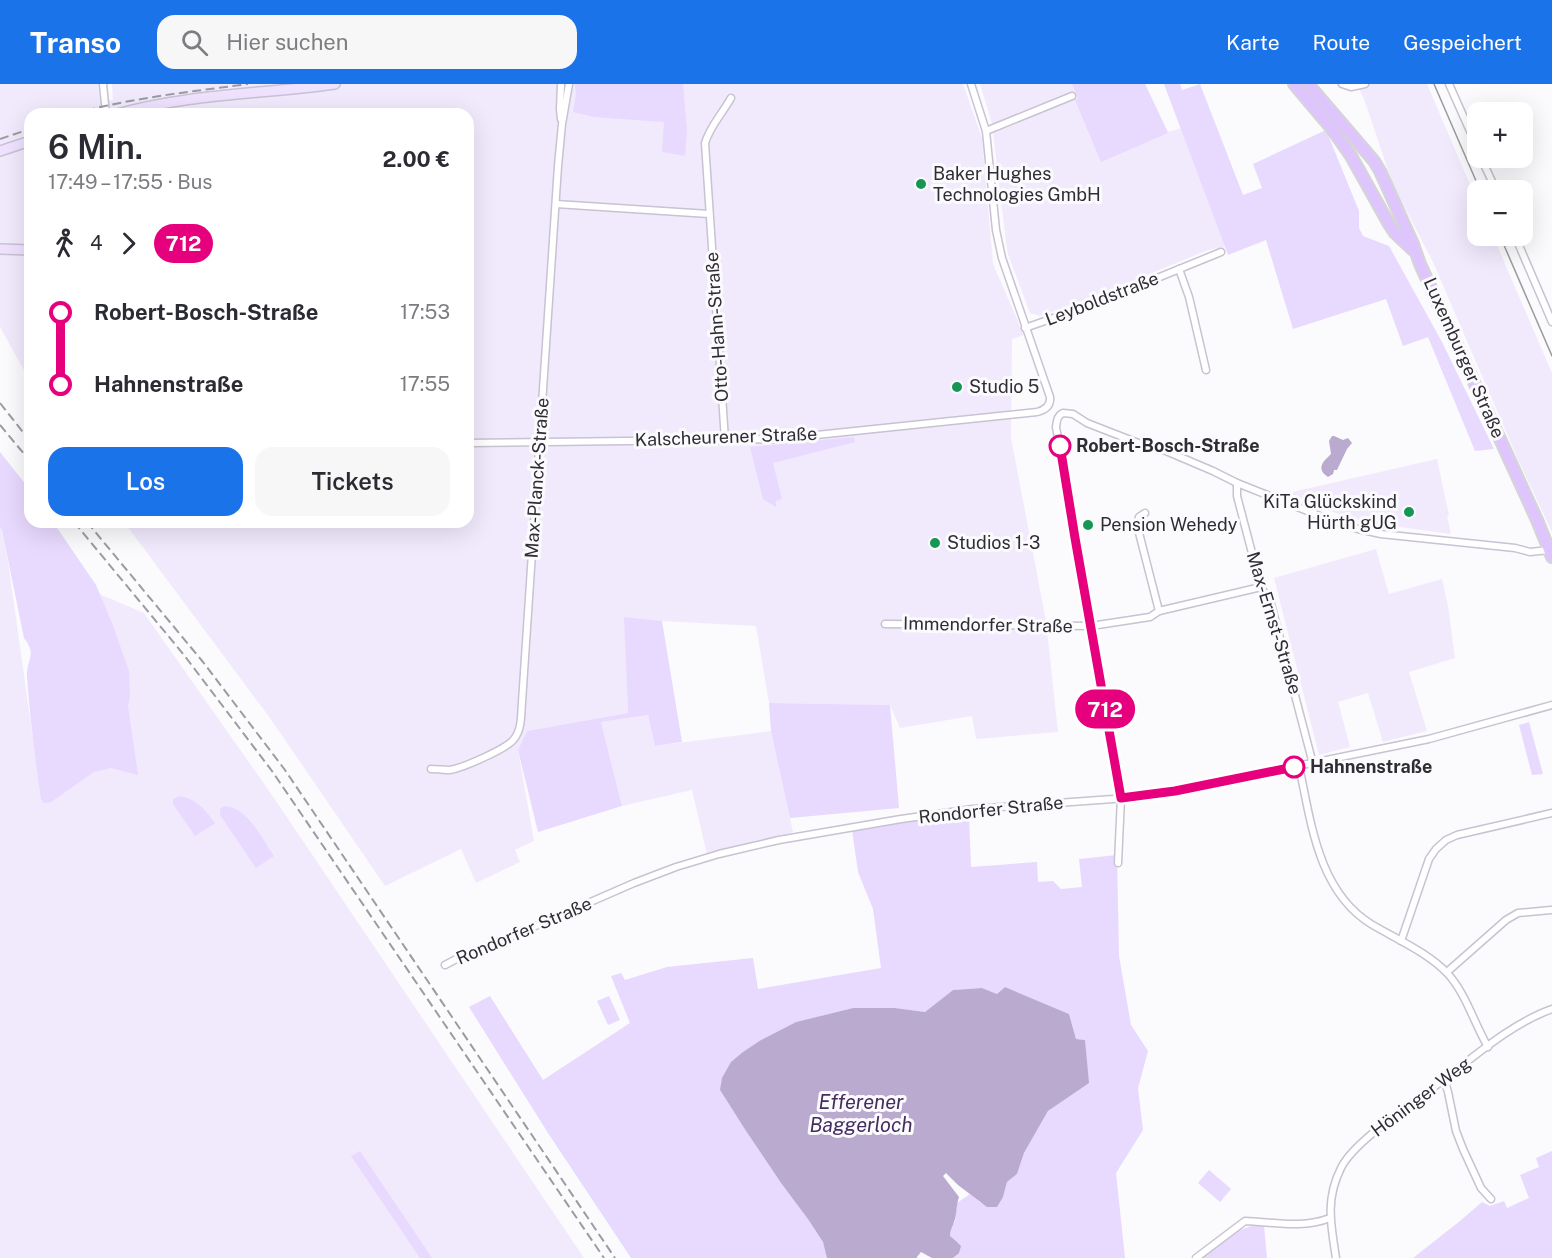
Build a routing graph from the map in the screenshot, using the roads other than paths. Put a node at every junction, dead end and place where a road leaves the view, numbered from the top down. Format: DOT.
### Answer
graph roads {
  1 [pos="103,84"];
  2 [pos="335,84"];
  3 [pos="561,84"];
  4 [pos="569,84"];
  5 [pos="971,84"];
  6 [pos="1294,84"];
  7 [pos="1308,84"];
  8 [pos="1341,84"];
  9 [pos="1365,84"];
  10 [pos="1449,84"];
  11 [pos="1072,96"];
  12 [pos="731,98"];
  13 [pos="105,108"];
  14 [pos="142,108"];
  15 [pos="562,124"];
  16 [pos="1467,124"];
  17 [pos="986,132"];
  18 [pos="24,143"];
  19 [pos="0,151"];
  20 [pos="556,204"];
  21 [pos="709,214"];
  22 [pos="1519,246"];
  23 [pos="1,249"];
  24 [pos="24,250"];
  25 [pos="1221,252"];
  26 [pos="1418,258"];
  27 [pos="1179,269"];
  28 [pos="1552,322"];
  29 [pos="1025,328"];
  30 [pos="1206,370"];
  31 [pos="725,440"];
  32 [pos="540,442"];
  33 [pos="474,443"];
  34 [pos="1237,483"];
  35 [pos="1145,513"];
  36 [pos="1550,553"];
  37 [pos="1261,587"];
  38 [pos="1159,611"];
  39 [pos="885,624"];
  40 [pos="1091,626"];
  41 [pos="1552,705"];
  42 [pos="1313,764"];
  43 [pos="1299,766"];
  44 [pos="431,769"];
  45 [pos="1121,798"];
  46 [pos="1552,813"];
  47 [pos="1118,863"];
  48 [pos="1551,910"];
  49 [pos="1401,941"];
  50 [pos="445,965"];
  51 [pos="1447,972"];
  52 [pos="1552,1009"];
  53 [pos="1488,1047"];
  54 [pos="1444,1080"];
  55 [pos="1491,1199"];
  56 [pos="1329,1218"];
  57 [pos="1196,1258"];
  58 [pos="1336,1258"];
  1 -- 13 [label="street"];
  2 -- 14 [label="main road"];
  3 -- 15 [label="street, Max-Planck-Straße"];
  4 -- 15 [label="street, Max-Planck-Straße"];
  5 -- 17 [label="street"];
  6 -- 26 [label="main road"];
  7 -- 26 [label="main road, Luxemburger Straße"];
  8 -- 9 [label="street"];
  10 -- 16 [label="street"];
  11 -- 17 [label="street"];
  12 -- 21 [label="street, Otto-Hahn-Straße"];
  15 -- 20 [label="street, Max-Planck-Straße"];
  17 -- 29 [label="street"];
  18 -- 19 [label="main road"];
  20 -- 21 [label="street"];
  20 -- 32 [label="street, Max-Planck-Straße"];
  21 -- 31 [label="street, Otto-Hahn-Straße"];
  22 -- 28 [label="street"];
  23 -- 24 [label="main road"];
  25 -- 27 [label="street, Leyboldstraße"];
  26 -- 36 [label="main road, Luxemburger Straße"];
  27 -- 29 [label="street, Leyboldstraße"];
  27 -- 30 [label="street, Leyboldstraße"];
  29 -- 31 [label="street, Kalscheurener Straße"];
  31 -- 32 [label="street, Kalscheurener Straße"];
  32 -- 33 [label="street, Kalscheurener Straße"];
  32 -- 44 [label="street, Max-Planck-Straße"];
  34 -- 36 [label="street"];
  34 -- 37 [label="street, Max-Ernst-Straße"];
  34 -- 40 [label="street"];
  35 -- 38 [label="street"];
  37 -- 38 [label="street, Immendorfer Straße"];
  37 -- 42 [label="street, Max-Ernst-Straße"];
  38 -- 40 [label="street, Immendorfer Straße"];
  39 -- 40 [label="street, Immendorfer Straße"];
  40 -- 45 [label="street"];
  41 -- 42 [label="street, Rondorfer Straße"];
  42 -- 43 [label="street, Rondorfer Straße"];
  43 -- 45 [label="street, Rondorfer Straße"];
  43 -- 49 [label="street"];
  45 -- 47 [label="street"];
  45 -- 50 [label="street, Rondorfer Straße"];
  46 -- 49 [label="street"];
  48 -- 51 [label="street"];
  49 -- 51 [label="street"];
  51 -- 53 [label="street"];
  52 -- 53 [label="street, Höninger Weg"];
  53 -- 54 [label="street, Höninger Weg"];
  54 -- 55 [label="street"];
  54 -- 56 [label="street, Höninger Weg"];
  56 -- 57 [label="street"];
  56 -- 58 [label="street, Höninger Weg"];
}
